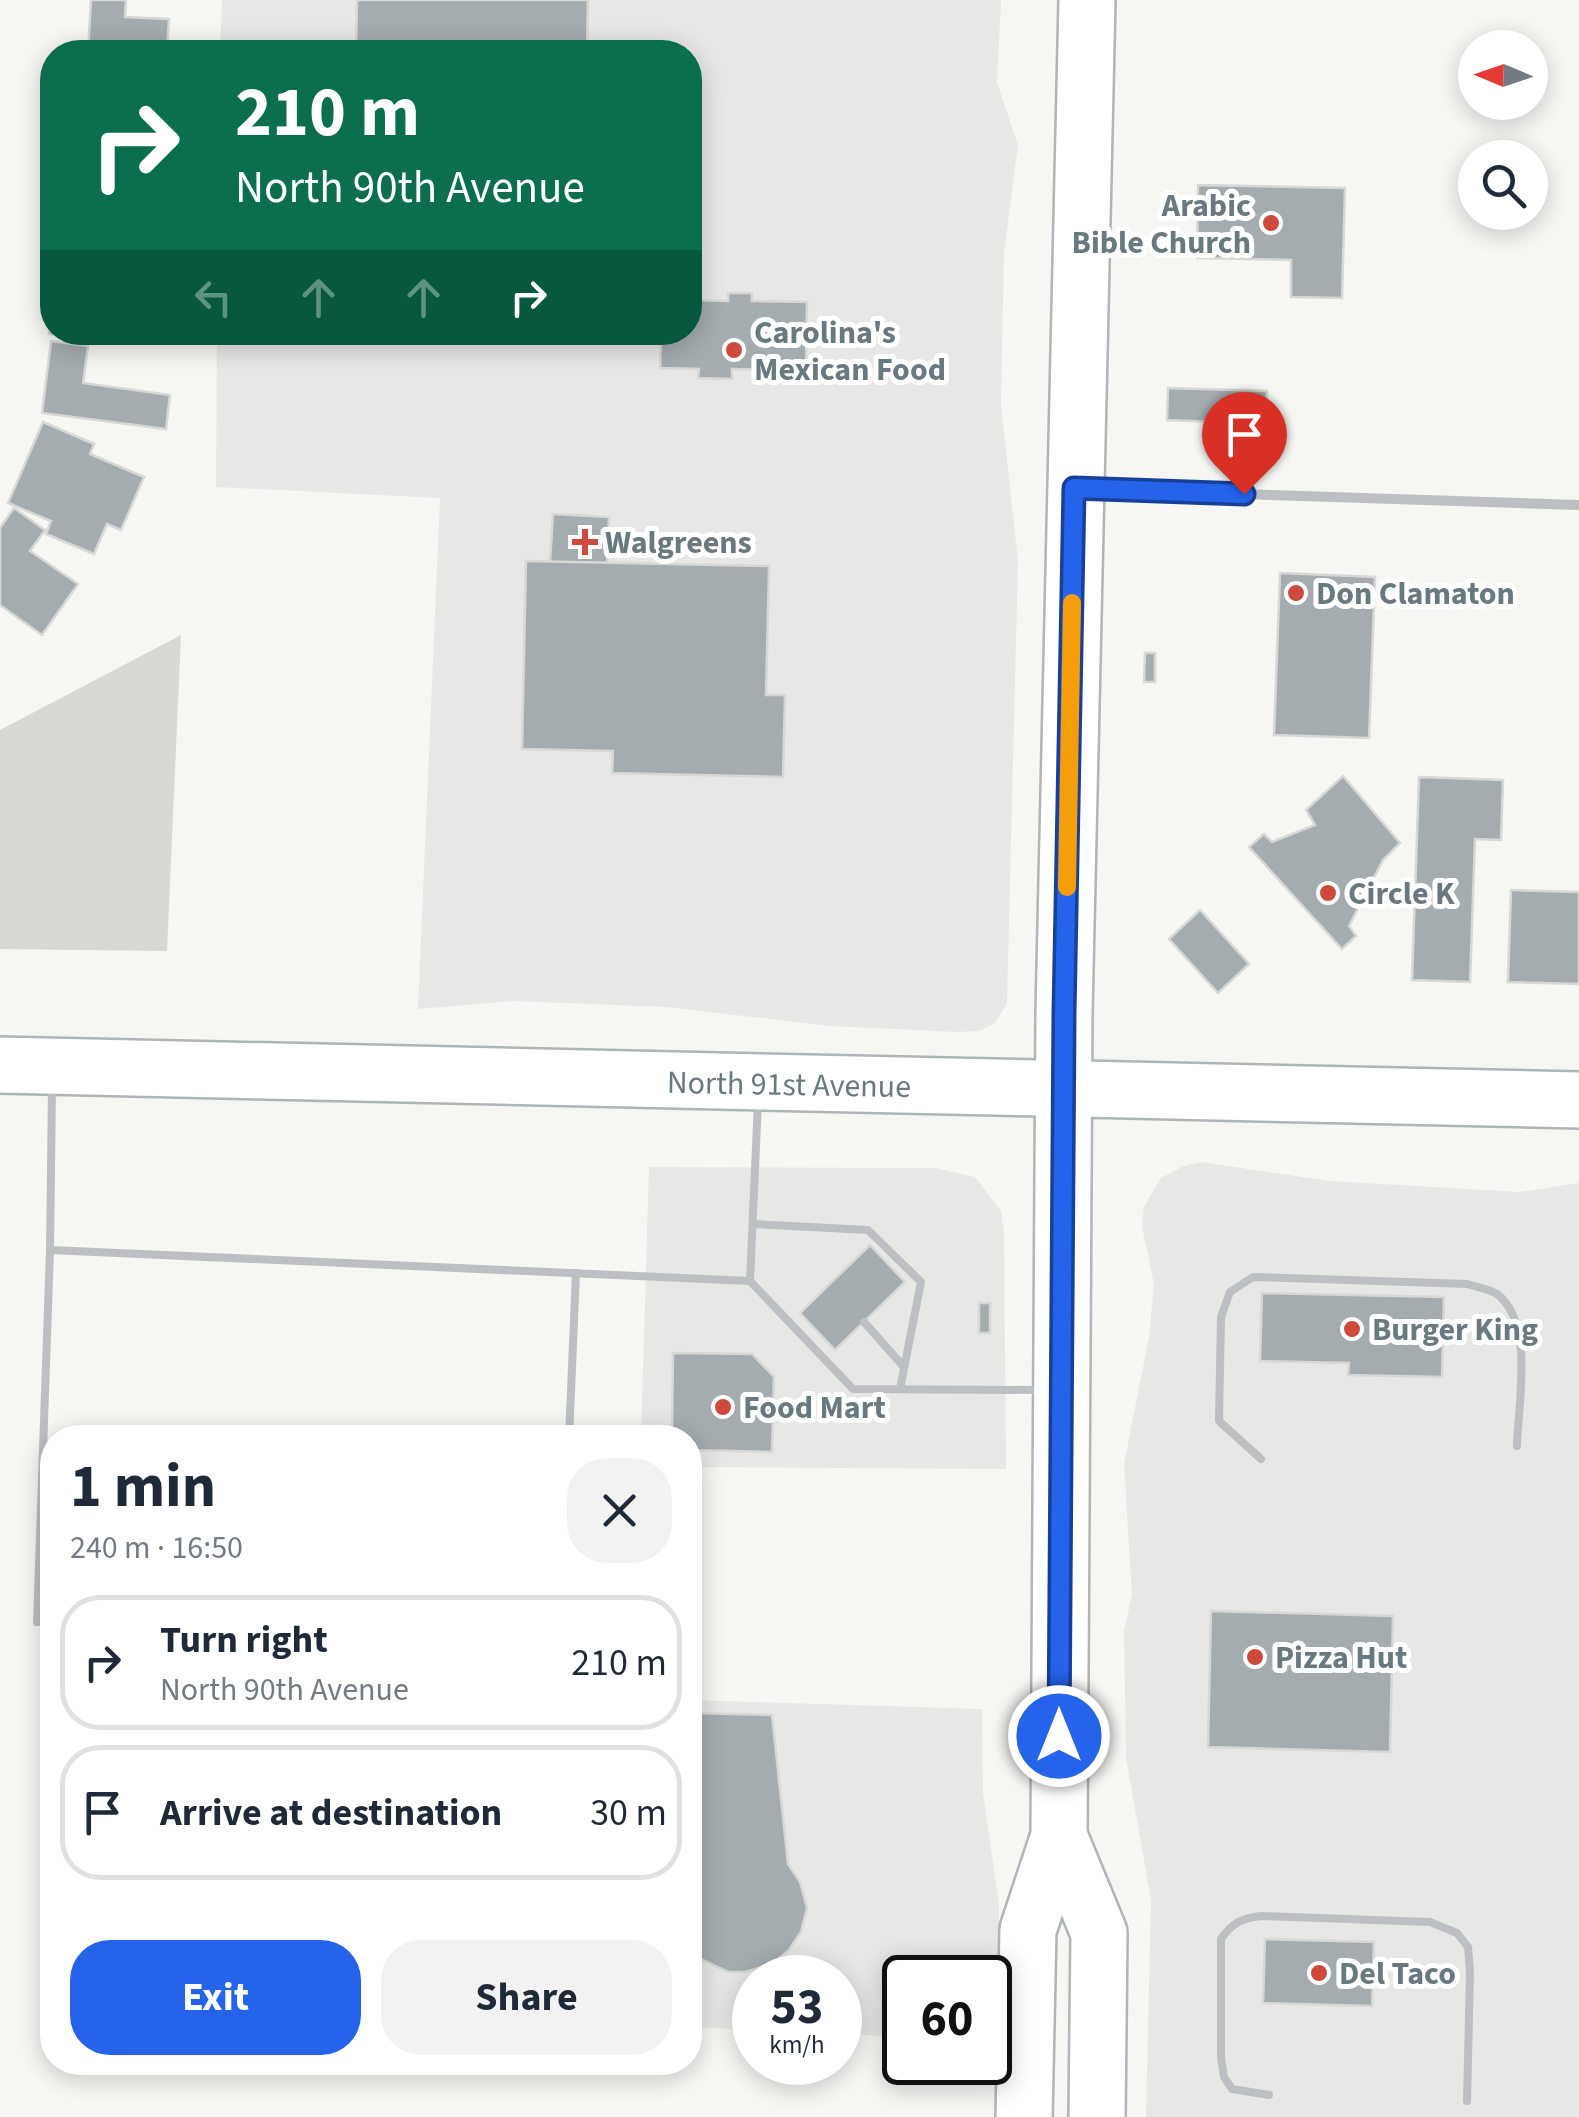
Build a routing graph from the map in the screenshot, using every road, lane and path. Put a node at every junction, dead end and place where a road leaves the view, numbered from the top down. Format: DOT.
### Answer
graph roads {
  1 [pos="1087,0"];
  2 [pos="1074,488"];
  3 [pos="1579,505"];
  4 [pos="26,1066"];
  5 [pos="758,1083"];
  6 [pos="1064,1090"];
  7 [pos="1579,1100"];
  8 [pos="752,1224"];
  9 [pos="50,1250"];
  10 [pos="576,1274"];
  11 [pos="750,1281"];
  12 [pos="864,1322"];
  13 [pos="904,1367"];
  14 [pos="900,1389"];
  15 [pos="1061,1390"];
  16 [pos="44,1425"];
  17 [pos="570,1425"];
  18 [pos="1517,1446"];
  19 [pos="1261,1460"];
  20 [pos="40,1532"];
  21 [pos="40,1622"];
  22 [pos="1059,1836"];
  23 [pos="1270,2095"];
  24 [pos="1467,2101"];
  25 [pos="1024,2117"];
  26 [pos="1097,2117"];
  1 -- 2 [label="main road"];
  2 -- 3 [label="street"];
  2 -- 6 [label="main road"];
  4 -- 5 [label="main road, North 91st Avenue"];
  4 -- 9 [label="lane"];
  5 -- 6 [label="main road, North 91st Avenue"];
  5 -- 8 [label="lane"];
  6 -- 7 [label="main road, North 91st Avenue"];
  6 -- 15 [label="main road"];
  8 -- 11 [label="lane"];
  8 -- 13 [label="lane"];
  9 -- 10 [label="lane"];
  9 -- 16 [label="lane"];
  10 -- 11 [label="lane"];
  10 -- 17 [label="lane"];
  11 -- 14 [label="lane"];
  12 -- 13 [label="lane"];
  13 -- 14 [label="lane"];
  14 -- 15 [label="lane"];
  15 -- 22 [label="main road"];
  18 -- 19 [label="lane"];
  20 -- 21 [label="lane"];
  22 -- 25 [label="main road"];
  22 -- 26 [label="main road"];
  23 -- 24 [label="lane"];
}
